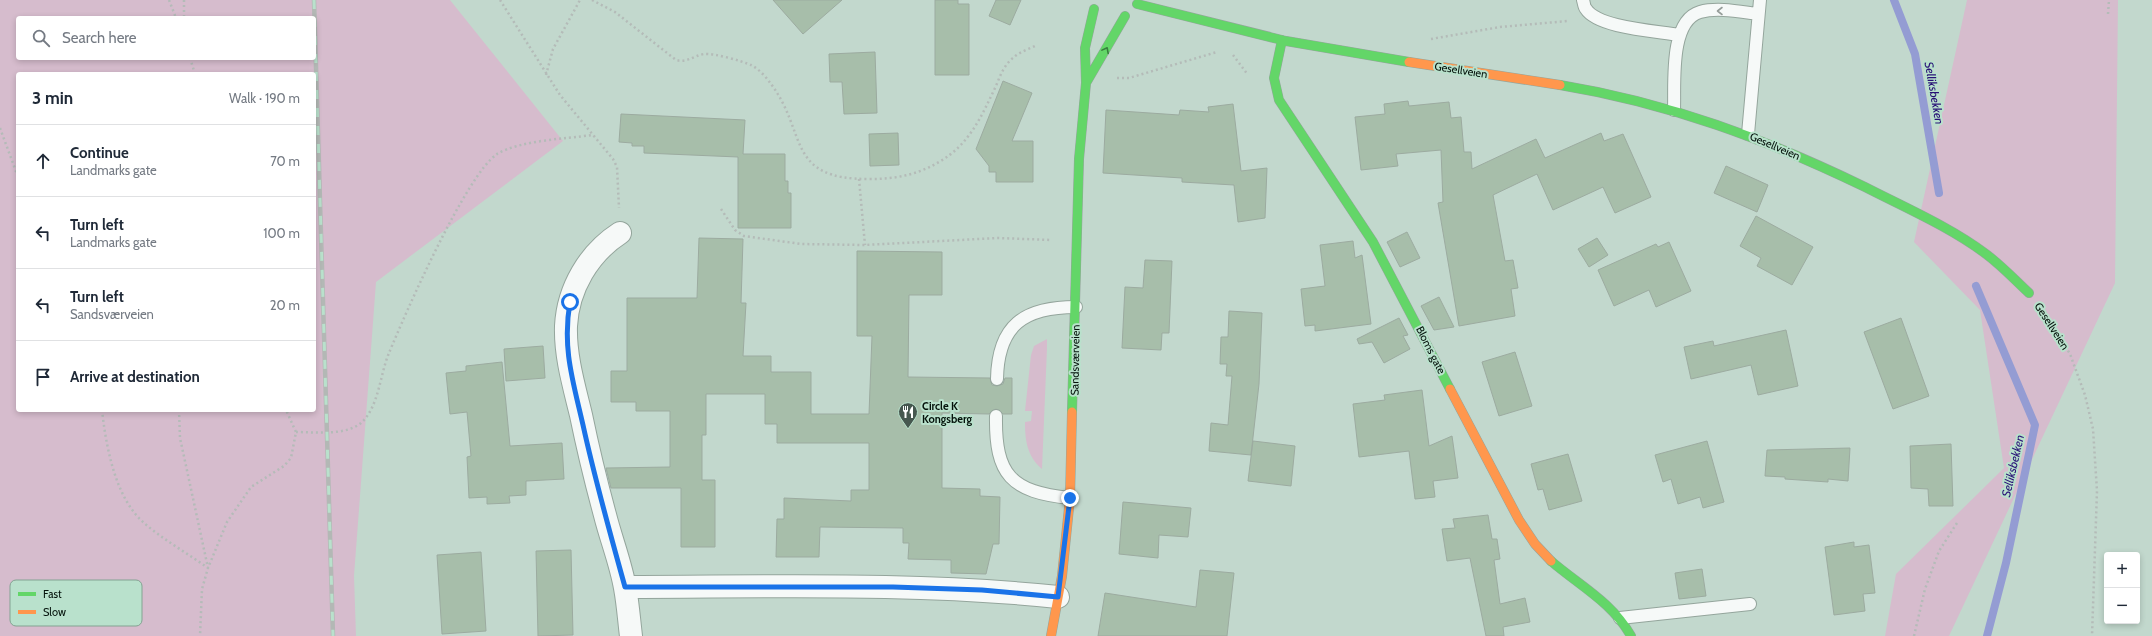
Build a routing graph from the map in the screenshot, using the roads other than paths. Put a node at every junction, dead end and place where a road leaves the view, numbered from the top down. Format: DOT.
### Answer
graph roads {
  1 [pos="1091,0"];
  2 [pos="1583,0"];
  3 [pos="1760,0"];
  4 [pos="1137,2"];
  5 [pos="1094,9"];
  6 [pos="1758,14"];
  7 [pos="1125,16"];
  8 [pos="1680,34"];
  9 [pos="1282,40"];
  10 [pos="1086,83"];
  11 [pos="1674,110"];
  12 [pos="1748,134"];
  13 [pos="620,233"];
  14 [pos="2029,293"];
  15 [pos="1076,307"];
  16 [pos="997,379"];
  17 [pos="996,416"];
  18 [pos="1070,498"];
  19 [pos="625,587"];
  20 [pos="1058,597"];
  21 [pos="1750,604"];
  22 [pos="1620,618"];
  23 [pos="631,636"];
  24 [pos="1051,636"];
  25 [pos="1631,636"];
  1 -- 5 [label="street"];
  2 -- 8 [label="lane"];
  3 -- 6 [label="lane"];
  4 -- 7 [label="street, Sandsværveien"];
  4 -- 9 [label="street, Gesellveien"];
  5 -- 7 [label="street"];
  5 -- 10 [label="street, Sandsværveien"];
  6 -- 8 [label="lane, one-way"];
  6 -- 12 [label="lane"];
  10 -- 7 [label="street, Sandsværveien, one-way"];
  8 -- 11 [label="lane"];
  9 -- 11 [label="street, Gesellveien"];
  9 -- 22 [label="street, Bloms gate"];
  10 -- 15 [label="street, Sandsværveien"];
  11 -- 12 [label="street, Gesellveien"];
  12 -- 14 [label="street, Gesellveien"];
  13 -- 19 [label="street"];
  15 -- 16 [label="lane"];
  15 -- 18 [label="street, Sandsværveien"];
  17 -- 18 [label="lane"];
  18 -- 20 [label="street, Sandsværveien"];
  19 -- 20 [label="street"];
  19 -- 23 [label="street"];
  20 -- 24 [label="street, Sandsværveien"];
  21 -- 22 [label="lane"];
  22 -- 25 [label="street, Bloms gate"];
}
